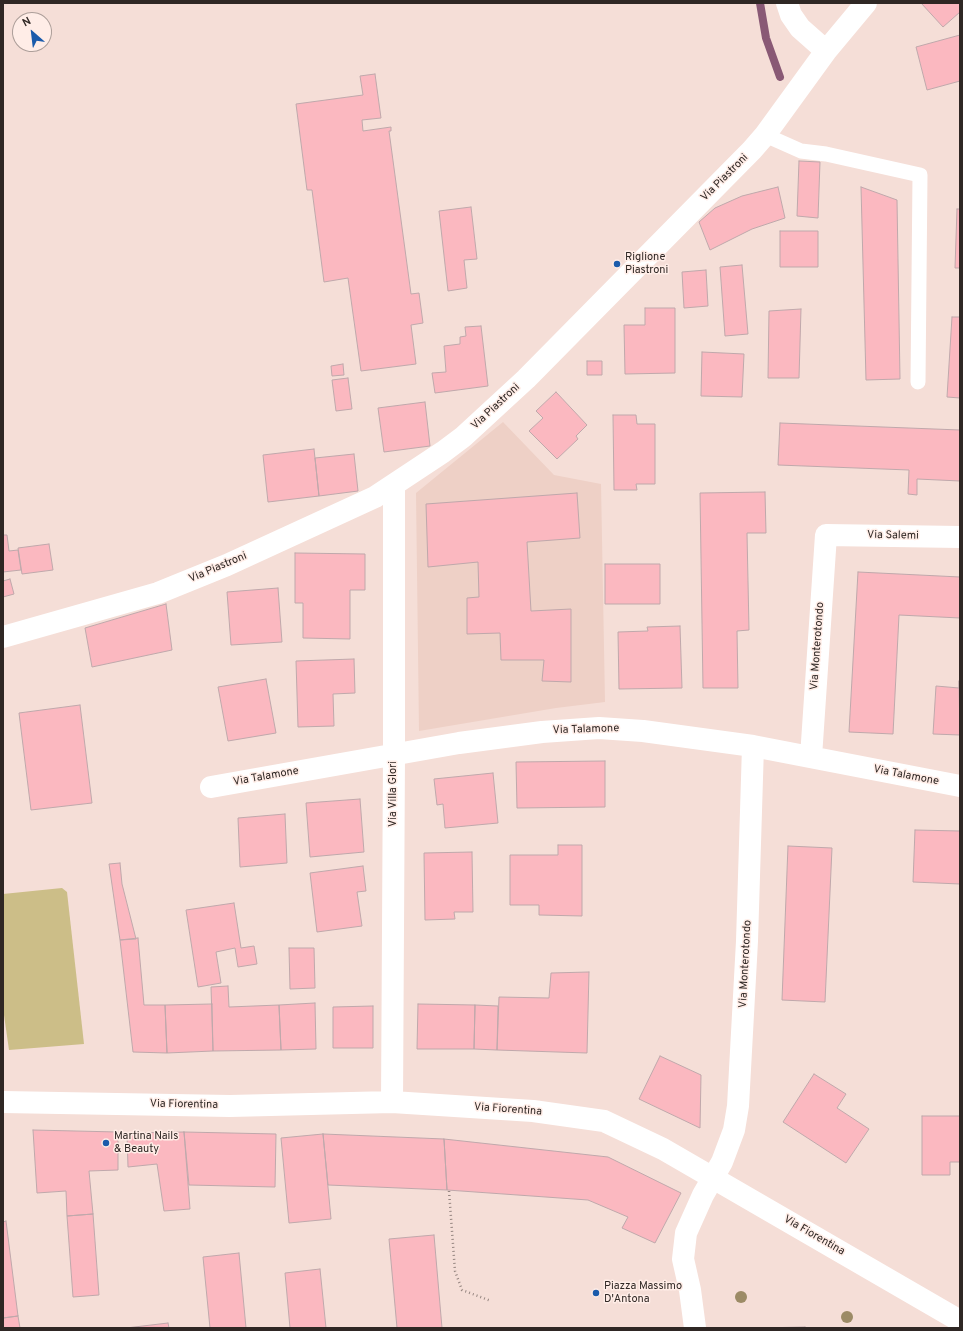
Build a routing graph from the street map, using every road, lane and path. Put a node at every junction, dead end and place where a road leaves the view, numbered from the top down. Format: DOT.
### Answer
graph roads {
  1 [pos="787,3"];
  2 [pos="866,3"];
  3 [pos="826,51"];
  4 [pos="766,135"];
  5 [pos="918,382"];
  6 [pos="394,486"];
  7 [pos="826,535"];
  8 [pos="960,537"];
  9 [pos="3,637"];
  10 [pos="753,746"];
  11 [pos="394,755"];
  12 [pos="811,757"];
  13 [pos="960,786"];
  14 [pos="211,787"];
  15 [pos="3,1102"];
  16 [pos="392,1102"];
  17 [pos="714,1178"];
  18 [pos="449,1191"];
  19 [pos="492,1301"];
  20 [pos="960,1321"];
  21 [pos="695,1328"];
  1 -- 3 [label="street"];
  2 -- 3 [label="street, Via Piastroni"];
  3 -- 4 [label="street, Via Piastroni"];
  4 -- 5 [label="lane"];
  4 -- 6 [label="street, Via Piastroni"];
  6 -- 9 [label="street, Via Piastroni"];
  6 -- 11 [label="street, Via Villa Glori"];
  7 -- 8 [label="street, Via Salemi"];
  7 -- 12 [label="street, Via Monterotondo"];
  10 -- 11 [label="street, Via Talamone"];
  10 -- 12 [label="street, Via Talamone"];
  10 -- 17 [label="street, Via Monterotondo"];
  11 -- 14 [label="street, Via Talamone"];
  11 -- 16 [label="street, Via Villa Glori"];
  12 -- 13 [label="street, Via Talamone"];
  15 -- 16 [label="street, Via Fiorentina"];
  16 -- 17 [label="street, Via Fiorentina"];
  17 -- 20 [label="street, Via Fiorentina"];
  17 -- 21 [label="street"];
  18 -- 19 [label="path"];
}
